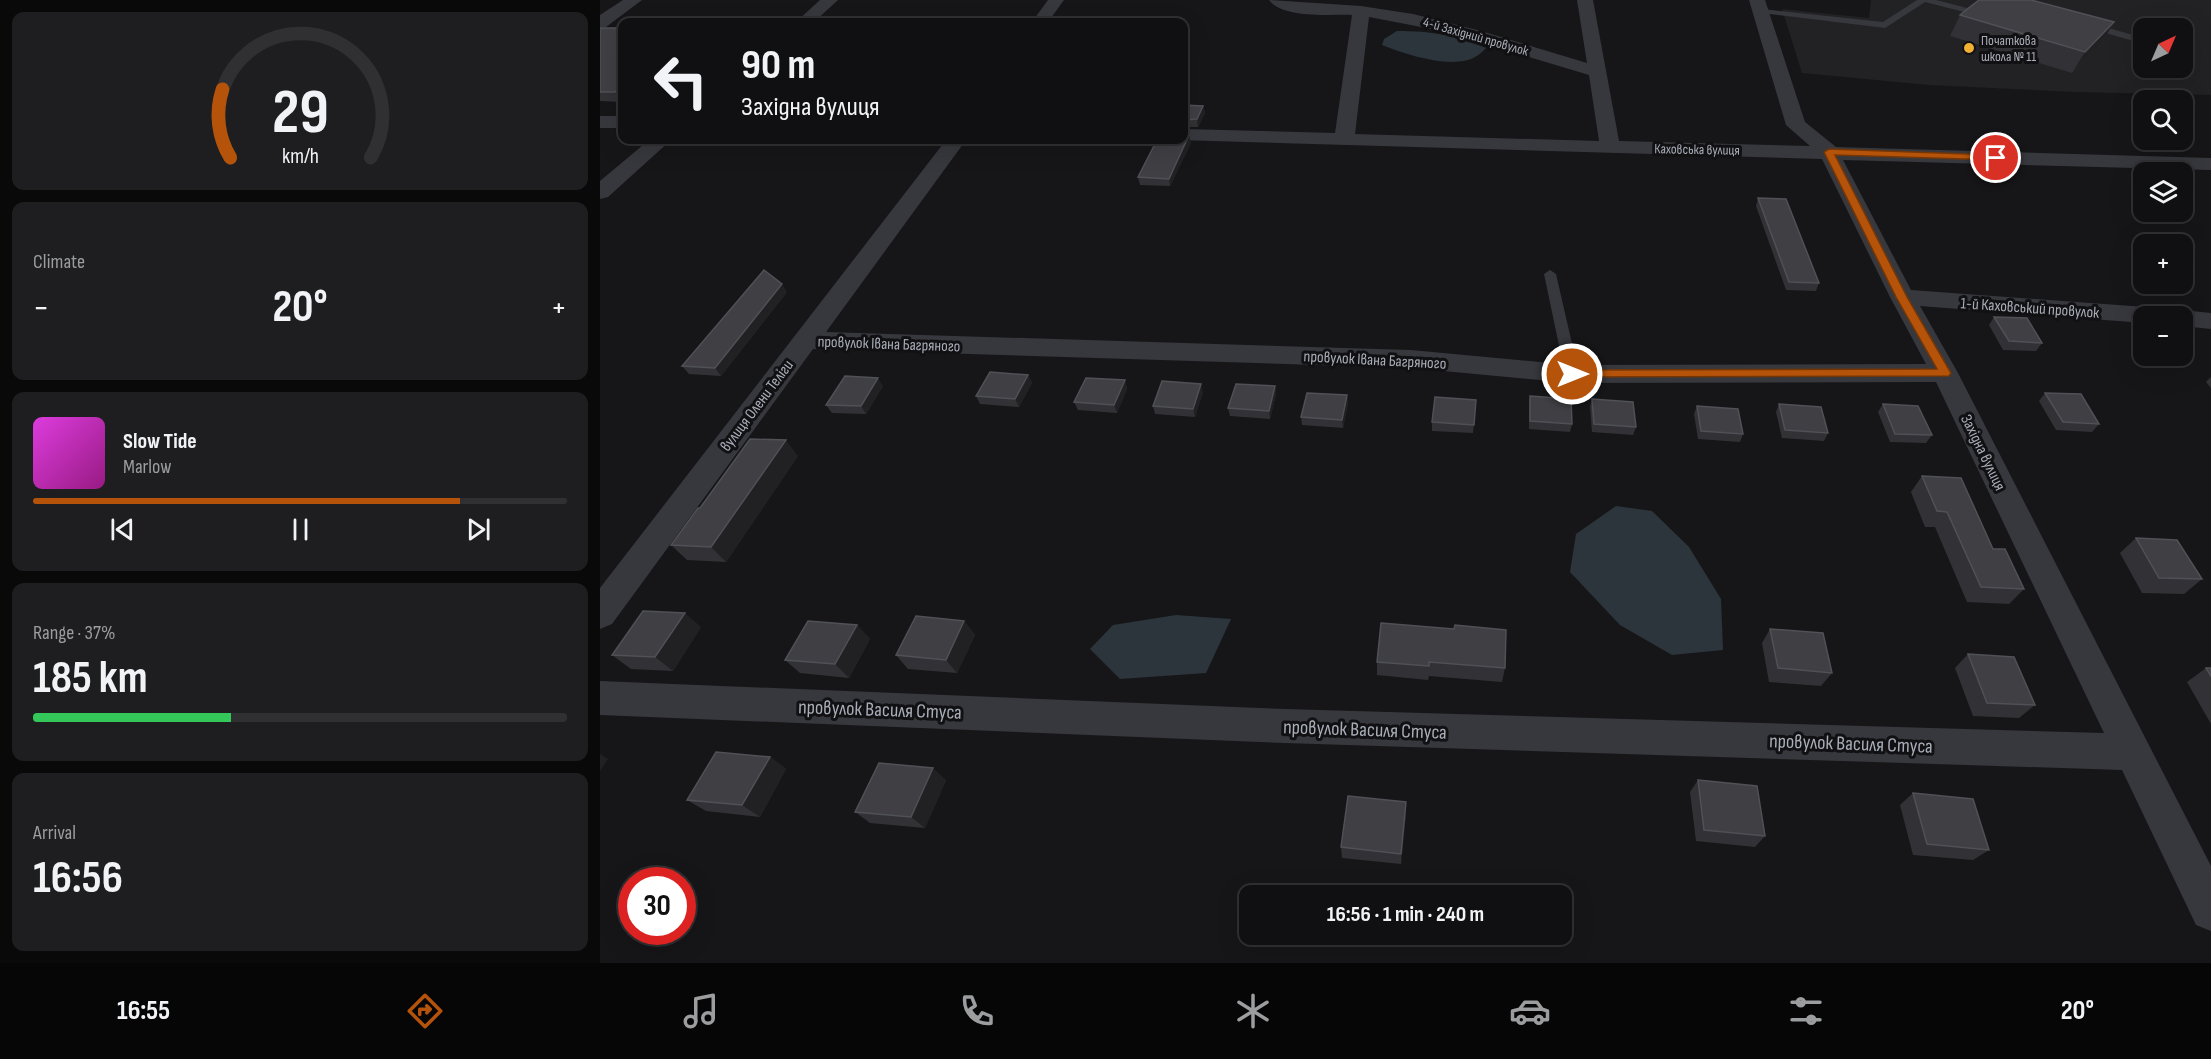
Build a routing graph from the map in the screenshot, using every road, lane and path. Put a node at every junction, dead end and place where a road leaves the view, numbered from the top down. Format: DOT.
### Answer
graph roads {
  1 [pos="634,0"];
  2 [pos="830,0"];
  3 [pos="1056,0"];
  4 [pos="1585,0"];
  5 [pos="1924,0"];
  6 [pos="1984,0"];
  7 [pos="1278,1"];
  8 [pos="1760,6"];
  9 [pos="1361,11"];
  10 [pos="809,18"];
  11 [pos="1043,18"];
  12 [pos="600,22"];
  13 [pos="2086,25"];
  14 [pos="2130,37"];
  15 [pos="1598,72"];
  16 [pos="600,122"];
  17 [pos="618,122"];
  18 [pos="1188,135"];
  19 [pos="1344,140"];
  20 [pos="656,144"];
  21 [pos="953,144"];
  22 [pos="1610,146"];
  23 [pos="1829,152"];
  24 [pos="2211,164"];
  25 [pos="600,192"];
  26 [pos="1550,274"];
  27 [pos="1902,297"];
  28 [pos="2133,314"];
  29 [pos="2193,319"];
  30 [pos="2211,321"];
  31 [pos="804,340"];
  32 [pos="1945,373"];
  33 [pos="1572,374"];
  34 [pos="600,614"];
  35 [pos="600,698"];
  36 [pos="2131,752"];
  37 [pos="2211,910"];
  1 -- 12 [label="street"];
  2 -- 10 [label="street"];
  3 -- 11 [label="street"];
  4 -- 15 [label="street"];
  5 -- 6 [label="lane"];
  5 -- 8 [label="lane"];
  7 -- 9 [label="street, 4-й Західний провулок"];
  8 -- 23 [label="street, Західна вулиця"];
  9 -- 15 [label="street, 4-й Західний провулок"];
  9 -- 19 [label="street"];
  13 -- 14 [label="lane"];
  15 -- 22 [label="street"];
  16 -- 17 [label="street"];
  18 -- 19 [label="street, Каховська вулиця"];
  19 -- 22 [label="street, Каховська вулиця"];
  20 -- 25 [label="street"];
  21 -- 31 [label="street, вулиця Олени Теліги"];
  22 -- 23 [label="street, Каховська вулиця"];
  23 -- 24 [label="street, Каховська вулиця"];
  23 -- 27 [label="street, Західна вулиця"];
  26 -- 33 [label="lane"];
  27 -- 28 [label="street, 1-й Каховський провулок"];
  27 -- 32 [label="street, Західна вулиця"];
  29 -- 30 [label="street"];
  31 -- 33 [label="street, провулок Івана Багряного"];
  31 -- 34 [label="street, вулиця Олени Теліги"];
  32 -- 33 [label="street, провулок Івана Багряного"];
  32 -- 36 [label="street, Західна вулиця"];
  35 -- 36 [label="street, провулок Василя Стуса"];
  36 -- 37 [label="street, Західна вулиця"];
}
